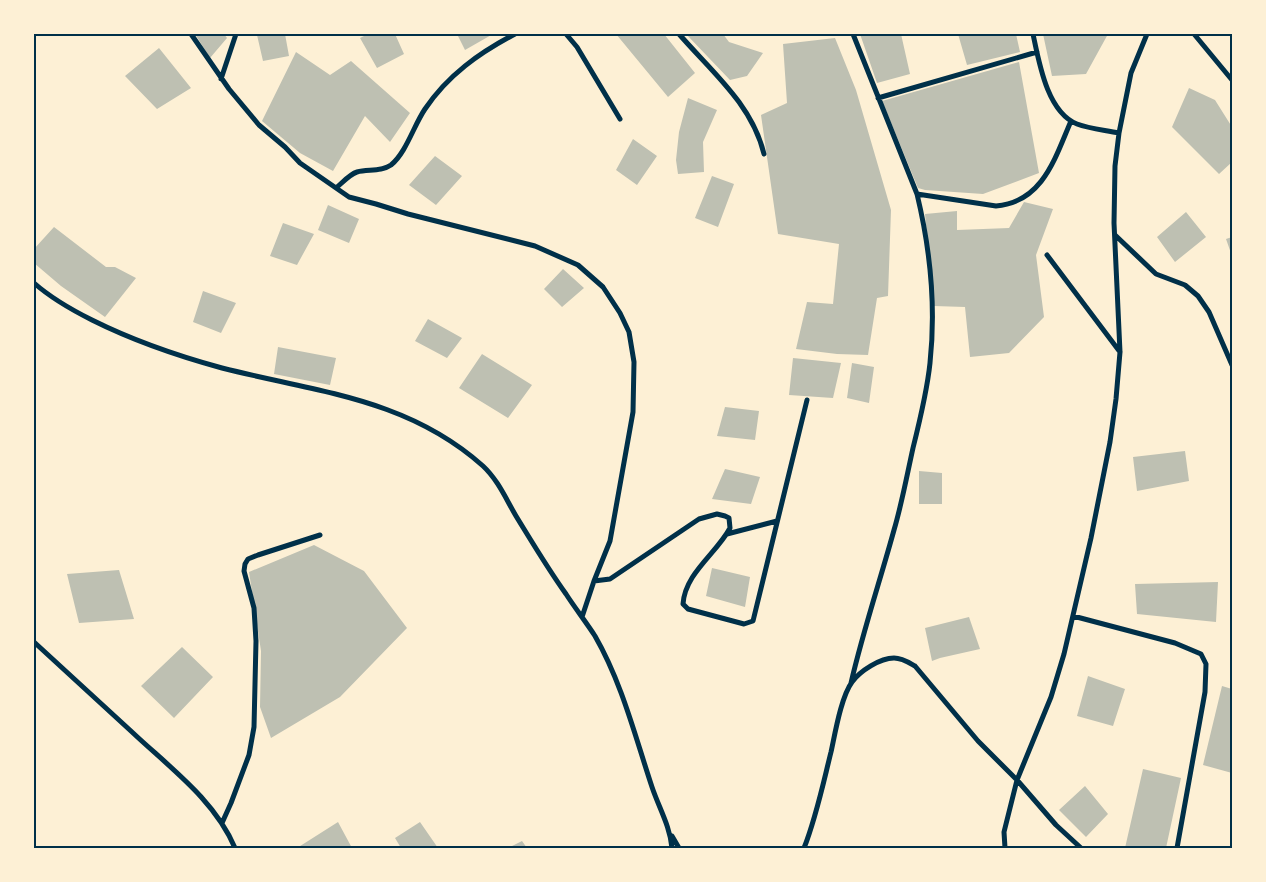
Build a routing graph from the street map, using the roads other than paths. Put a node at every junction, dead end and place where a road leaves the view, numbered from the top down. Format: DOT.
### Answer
graph roads {
  1 [pos="191,34"];
  2 [pos="236,34"];
  3 [pos="515,34"];
  4 [pos="566,34"];
  5 [pos="679,34"];
  6 [pos="854,34"];
  7 [pos="1033,34"];
  8 [pos="1147,34"];
  9 [pos="1194,34"];
  10 [pos="1037,52"];
  11 [pos="221,79"];
  12 [pos="1232,80"];
  13 [pos="878,98"];
  14 [pos="620,119"];
  15 [pos="1071,121"];
  16 [pos="1119,133"];
  17 [pos="764,154"];
  18 [pos="336,188"];
  19 [pos="917,194"];
  20 [pos="1115,235"];
  21 [pos="1047,255"];
  22 [pos="34,283"];
  23 [pos="1120,352"];
  24 [pos="1232,366"];
  25 [pos="807,400"];
  26 [pos="777,521"];
  27 [pos="727,534"];
  28 [pos="320,535"];
  29 [pos="594,581"];
  30 [pos="1073,616"];
  31 [pos="582,617"];
  32 [pos="34,642"];
  33 [pos="851,683"];
  34 [pos="1017,780"];
  35 [pos="222,823"];
  36 [pos="671,834"];
  37 [pos="235,848"];
  38 [pos="672,848"];
  39 [pos="679,848"];
  40 [pos="804,848"];
  41 [pos="1005,848"];
  42 [pos="1081,848"];
  43 [pos="1176,848"];
  1 -- 11 [label="street"];
  2 -- 11 [label="street"];
  3 -- 18 [label="street"];
  4 -- 14 [label="street"];
  5 -- 17 [label="street"];
  6 -- 13 [label="street"];
  7 -- 10 [label="street"];
  8 -- 16 [label="street"];
  9 -- 12 [label="street"];
  10 -- 13 [label="street"];
  10 -- 15 [label="street"];
  11 -- 18 [label="street"];
  13 -- 19 [label="street"];
  15 -- 16 [label="street"];
  15 -- 19 [label="street"];
  16 -- 20 [label="street"];
  18 -- 29 [label="street"];
  19 -- 33 [label="street"];
  20 -- 23 [label="street"];
  20 -- 24 [label="street"];
  21 -- 23 [label="street"];
  22 -- 31 [label="street"];
  23 -- 30 [label="street"];
  25 -- 26 [label="street"];
  26 -- 27 [label="street"];
  26 -- 27 [label="street"];
  27 -- 29 [label="street"];
  28 -- 35 [label="street"];
  29 -- 31 [label="street"];
  30 -- 34 [label="street"];
  30 -- 43 [label="street"];
  31 -- 36 [label="street"];
  32 -- 35 [label="street"];
  33 -- 34 [label="street"];
  33 -- 40 [label="street"];
  34 -- 41 [label="street"];
  34 -- 42 [label="street"];
  35 -- 37 [label="street"];
  36 -- 38 [label="street"];
  36 -- 39 [label="street"];
}
